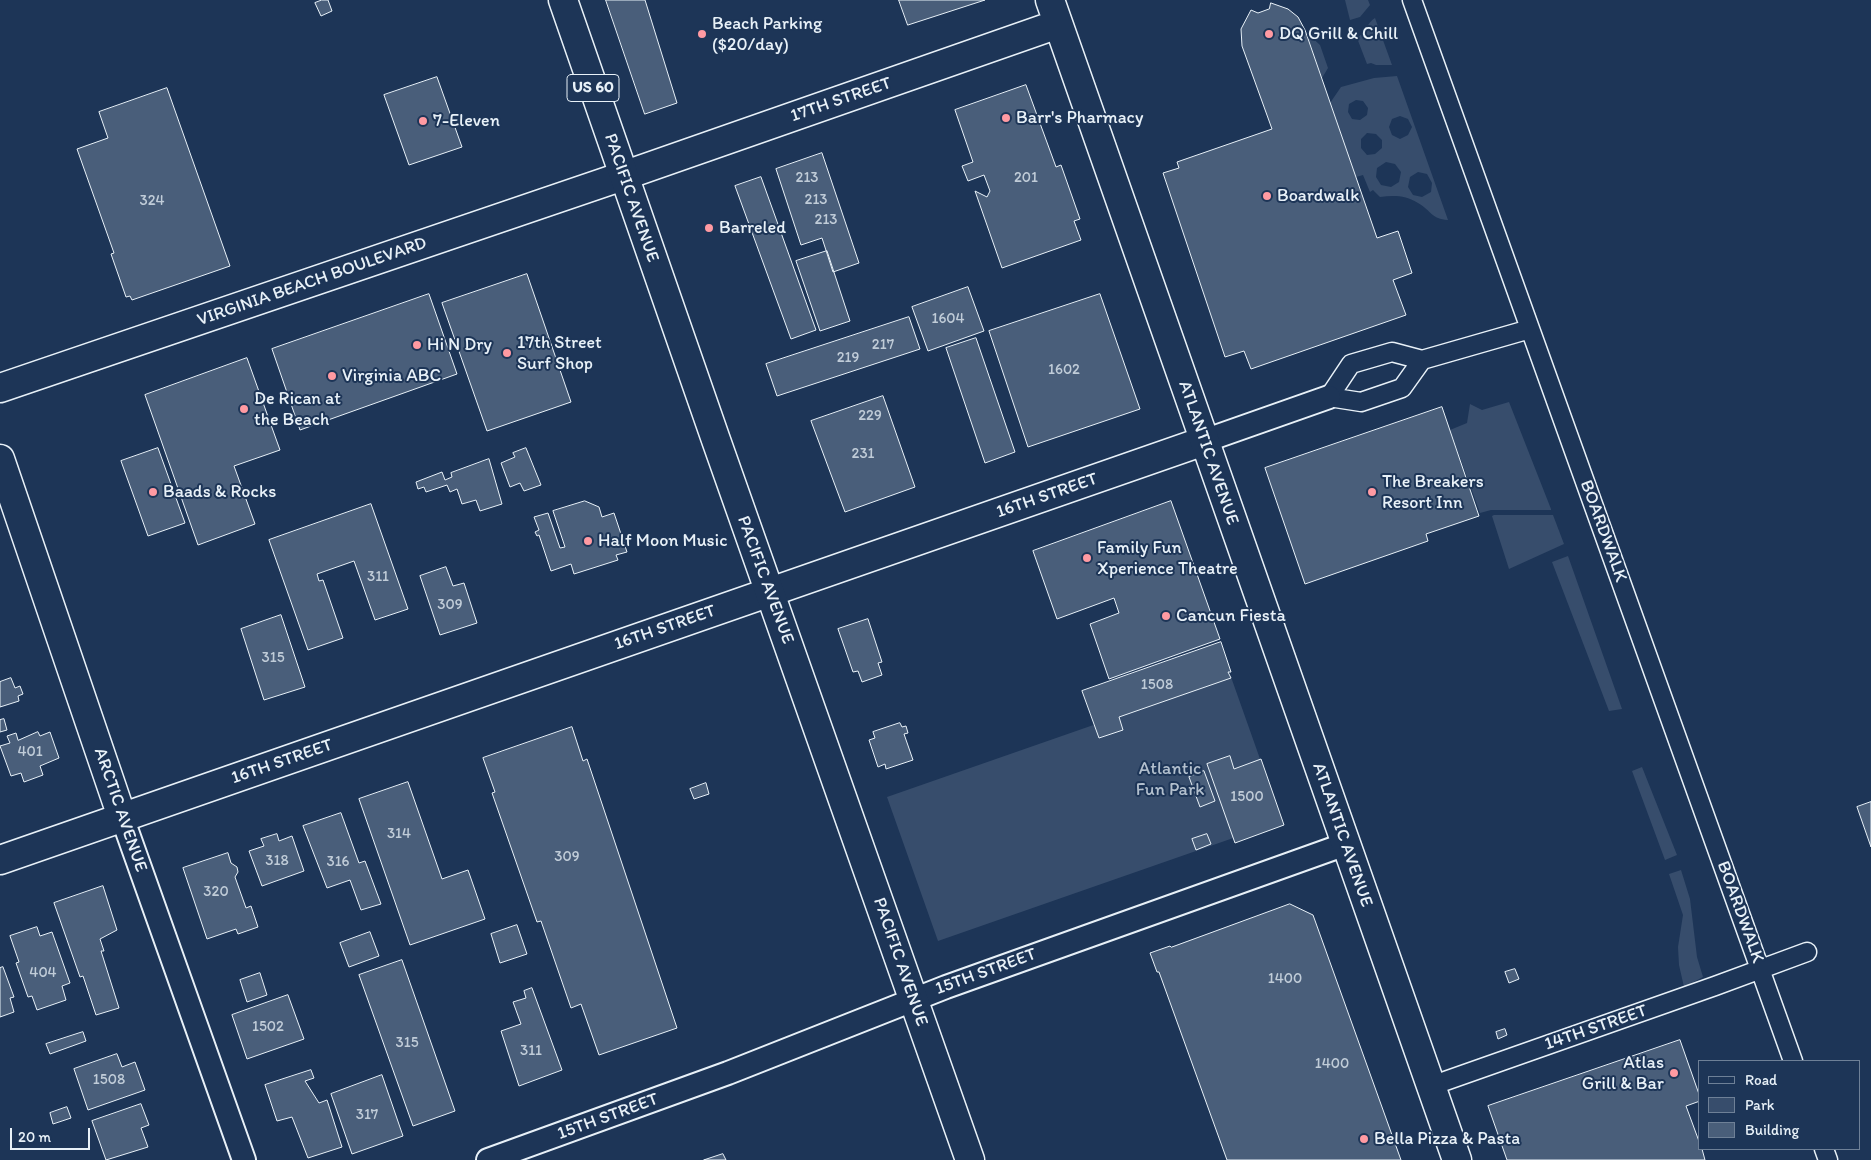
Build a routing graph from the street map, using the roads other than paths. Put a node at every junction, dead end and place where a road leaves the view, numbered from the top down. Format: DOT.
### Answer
graph roads {
  1 [pos="563,0"];
  2 [pos="1412,0"];
  3 [pos="1054,12"];
  4 [pos="624,176"];
  5 [pos="1530,329"];
  6 [pos="1422,360"];
  7 [pos="0,388"];
  8 [pos="1329,397"];
  9 [pos="1204,441"];
  10 [pos="0,459"];
  11 [pos="770,592"];
  12 [pos="122,817"];
  13 [pos="1346,844"];
  14 [pos="0,860"];
  15 [pos="1806,952"];
  16 [pos="1760,969"];
  17 [pos="913,999"];
  18 [pos="1793,1060"];
  19 [pos="1431,1086"];
  20 [pos="244,1160"];
  21 [pos="488,1160"];
  22 [pos="970,1160"];
  23 [pos="1457,1160"];
  1 -- 4 [label="main road, PACIFIC AVENUE / US 60"];
  2 -- 5 [label="street, BOARDWALK"];
  3 -- 4 [label="main road, 17TH STREET"];
  3 -- 9 [label="main road, ATLANTIC AVENUE"];
  4 -- 7 [label="main road, VIRGINIA BEACH BOULEVARD"];
  4 -- 11 [label="main road, PACIFIC AVENUE"];
  5 -- 6 [label="street"];
  5 -- 16 [label="street, BOARDWALK"];
  6 -- 8 [label="street, 16TH STREET"];
  6 -- 8 [label="street"];
  8 -- 9 [label="street, 16TH STREET"];
  9 -- 11 [label="main road, 16TH STREET"];
  9 -- 13 [label="main road, ATLANTIC AVENUE"];
  10 -- 12 [label="main road, ARCTIC AVENUE"];
  11 -- 12 [label="main road, 16TH STREET"];
  11 -- 17 [label="main road, PACIFIC AVENUE"];
  12 -- 14 [label="main road, 16TH STREET"];
  12 -- 20 [label="street, ARCTIC AVENUE"];
  13 -- 17 [label="street, 15TH STREET"];
  13 -- 19 [label="main road, ATLANTIC AVENUE"];
  15 -- 16 [label="street, 14TH STREET"];
  16 -- 18 [label="street, BOARDWALK"];
  16 -- 19 [label="street, 14TH STREET"];
  17 -- 21 [label="street, 15TH STREET"];
  17 -- 22 [label="main road, PACIFIC AVENUE"];
  19 -- 23 [label="main road, ATLANTIC AVENUE"];
}
